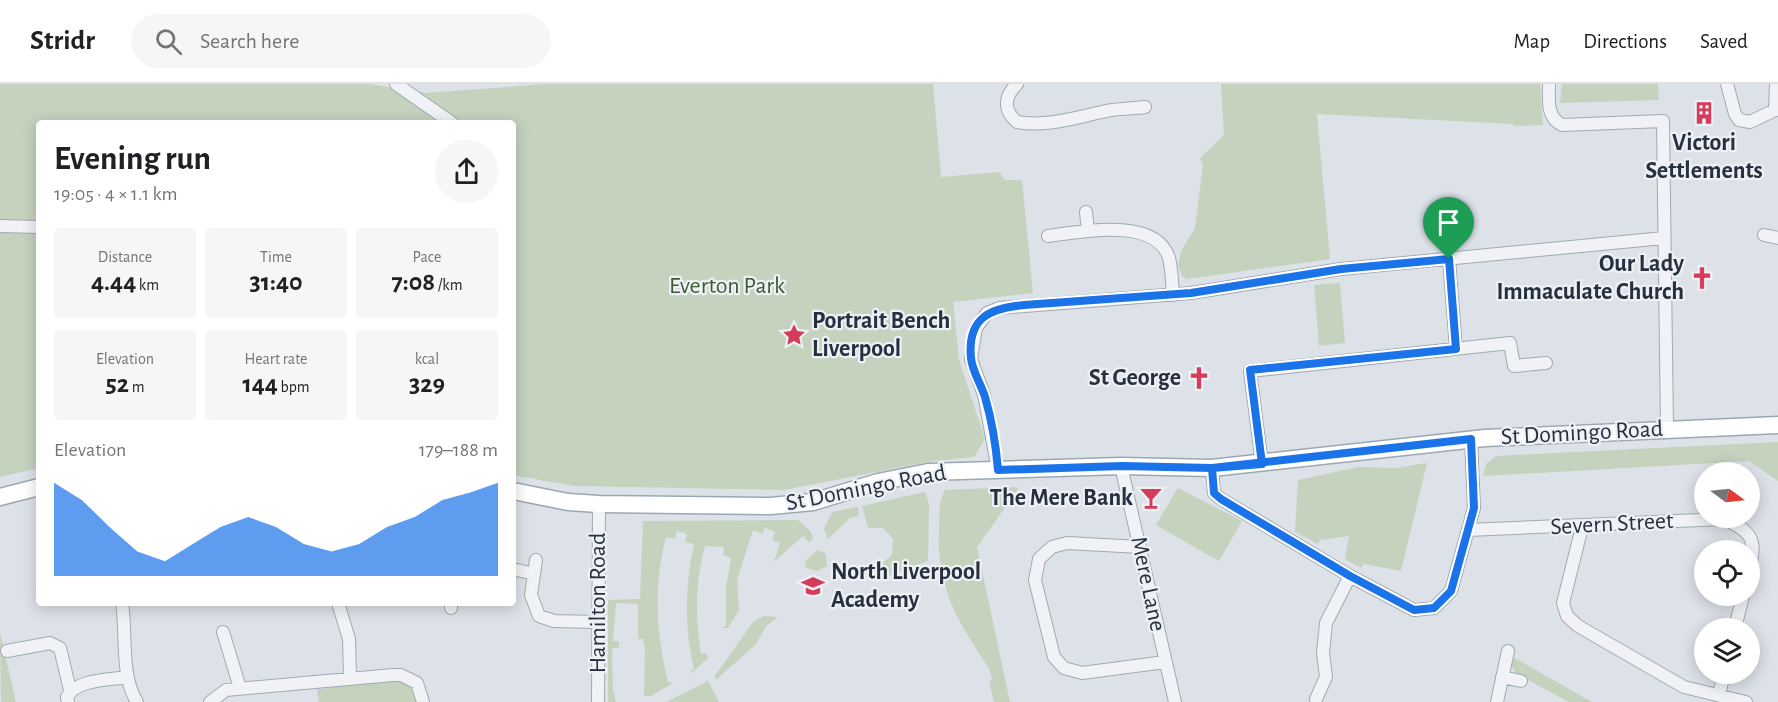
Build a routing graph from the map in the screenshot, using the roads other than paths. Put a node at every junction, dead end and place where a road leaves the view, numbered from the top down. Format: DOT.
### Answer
graph roads {
  1 [pos="396,84"];
  2 [pos="1017,84"];
  3 [pos="1549,84"];
  4 [pos="1727,84"];
  5 [pos="1776,84"];
  6 [pos="1144,107"];
  7 [pos="1777,110"];
  8 [pos="448,120"];
  9 [pos="1086,212"];
  10 [pos="0,226"];
  11 [pos="36,227"];
  12 [pos="1088,231"];
  13 [pos="1764,235"];
  14 [pos="1048,236"];
  15 [pos="1664,238"];
  16 [pos="1778,238"];
  17 [pos="1449,259"];
  18 [pos="1173,295"];
  19 [pos="1456,349"];
  20 [pos="1546,363"];
  21 [pos="1778,425"];
  22 [pos="1667,429"];
  23 [pos="1471,439"];
  24 [pos="1262,464"];
  25 [pos="1122,466"];
  26 [pos="1212,468"];
  27 [pos="998,470"];
  28 [pos="36,488"];
  29 [pos="516,492"];
  30 [pos="0,497"];
  31 [pos="599,504"];
  32 [pos="1582,527"];
  33 [pos="1468,530"];
  34 [pos="1751,540"];
  35 [pos="1140,547"];
  36 [pos="536,560"];
  37 [pos="517,570"];
  38 [pos="534,574"];
  39 [pos="1350,576"];
  40 [pos="122,606"];
  41 [pos="339,606"];
  42 [pos="597,622"];
  43 [pos="223,632"];
  44 [pos="7,651"];
  45 [pos="1508,651"];
  46 [pos="1165,662"];
  47 [pos="128,677"];
  48 [pos="1502,677"];
  49 [pos="350,679"];
  50 [pos="1521,681"];
  51 [pos="1722,684"];
  52 [pos="240,688"];
  53 [pos="1719,694"];
  54 [pos="69,696"];
  55 [pos="1316,699"];
  56 [pos="138,702"];
  57 [pos="210,702"];
  58 [pos="423,702"];
  59 [pos="598,702"];
  60 [pos="1175,702"];
  61 [pos="1497,702"];
  62 [pos="1746,702"];
  1 -- 8 [label="street"];
  2 -- 6 [label="street"];
  3 -- 15 [label="street"];
  4 -- 7 [label="street"];
  5 -- 7 [label="street"];
  9 -- 12 [label="street"];
  10 -- 11 [label="street"];
  12 -- 14 [label="street"];
  12 -- 18 [label="street"];
  13 -- 16 [label="street"];
  15 -- 17 [label="street"];
  15 -- 22 [label="street"];
  17 -- 18 [label="street"];
  17 -- 19 [label="street"];
  18 -- 27 [label="street"];
  19 -- 20 [label="street"];
  19 -- 24 [label="street"];
  21 -- 22 [label="main road, St Domingo Road"];
  22 -- 23 [label="main road, St Domingo Road"];
  23 -- 24 [label="main road, St Domingo Road"];
  23 -- 33 [label="street"];
  24 -- 26 [label="main road, St Domingo Road"];
  25 -- 26 [label="main road, St Domingo Road"];
  25 -- 27 [label="main road, St Domingo Road"];
  25 -- 35 [label="street, Mere Lane"];
  26 -- 39 [label="street"];
  27 -- 31 [label="main road, St Domingo Road"];
  28 -- 30 [label="main road"];
  29 -- 31 [label="main road, St Domingo Road"];
  31 -- 42 [label="street, Hamilton Road"];
  32 -- 33 [label="street, Severn Street"];
  32 -- 34 [label="street, Severn Street"];
  32 -- 53 [label="street"];
  33 -- 39 [label="street"];
  35 -- 46 [label="street, Mere Lane"];
  35 -- 46 [label="street"];
  36 -- 38 [label="street"];
  37 -- 38 [label="street"];
  38 -- 42 [label="street"];
  39 -- 55 [label="street"];
  40 -- 47 [label="street"];
  41 -- 49 [label="street"];
  42 -- 59 [label="street, Hamilton Road"];
  43 -- 52 [label="street"];
  44 -- 54 [label="street"];
  45 -- 48 [label="street"];
  46 -- 60 [label="street, Mere Lane"];
  47 -- 54 [label="street"];
  47 -- 56 [label="street"];
  48 -- 50 [label="street"];
  48 -- 61 [label="street"];
  49 -- 52 [label="street"];
  49 -- 58 [label="street"];
  51 -- 53 [label="street"];
  52 -- 57 [label="street"];
  53 -- 62 [label="street"];
}
